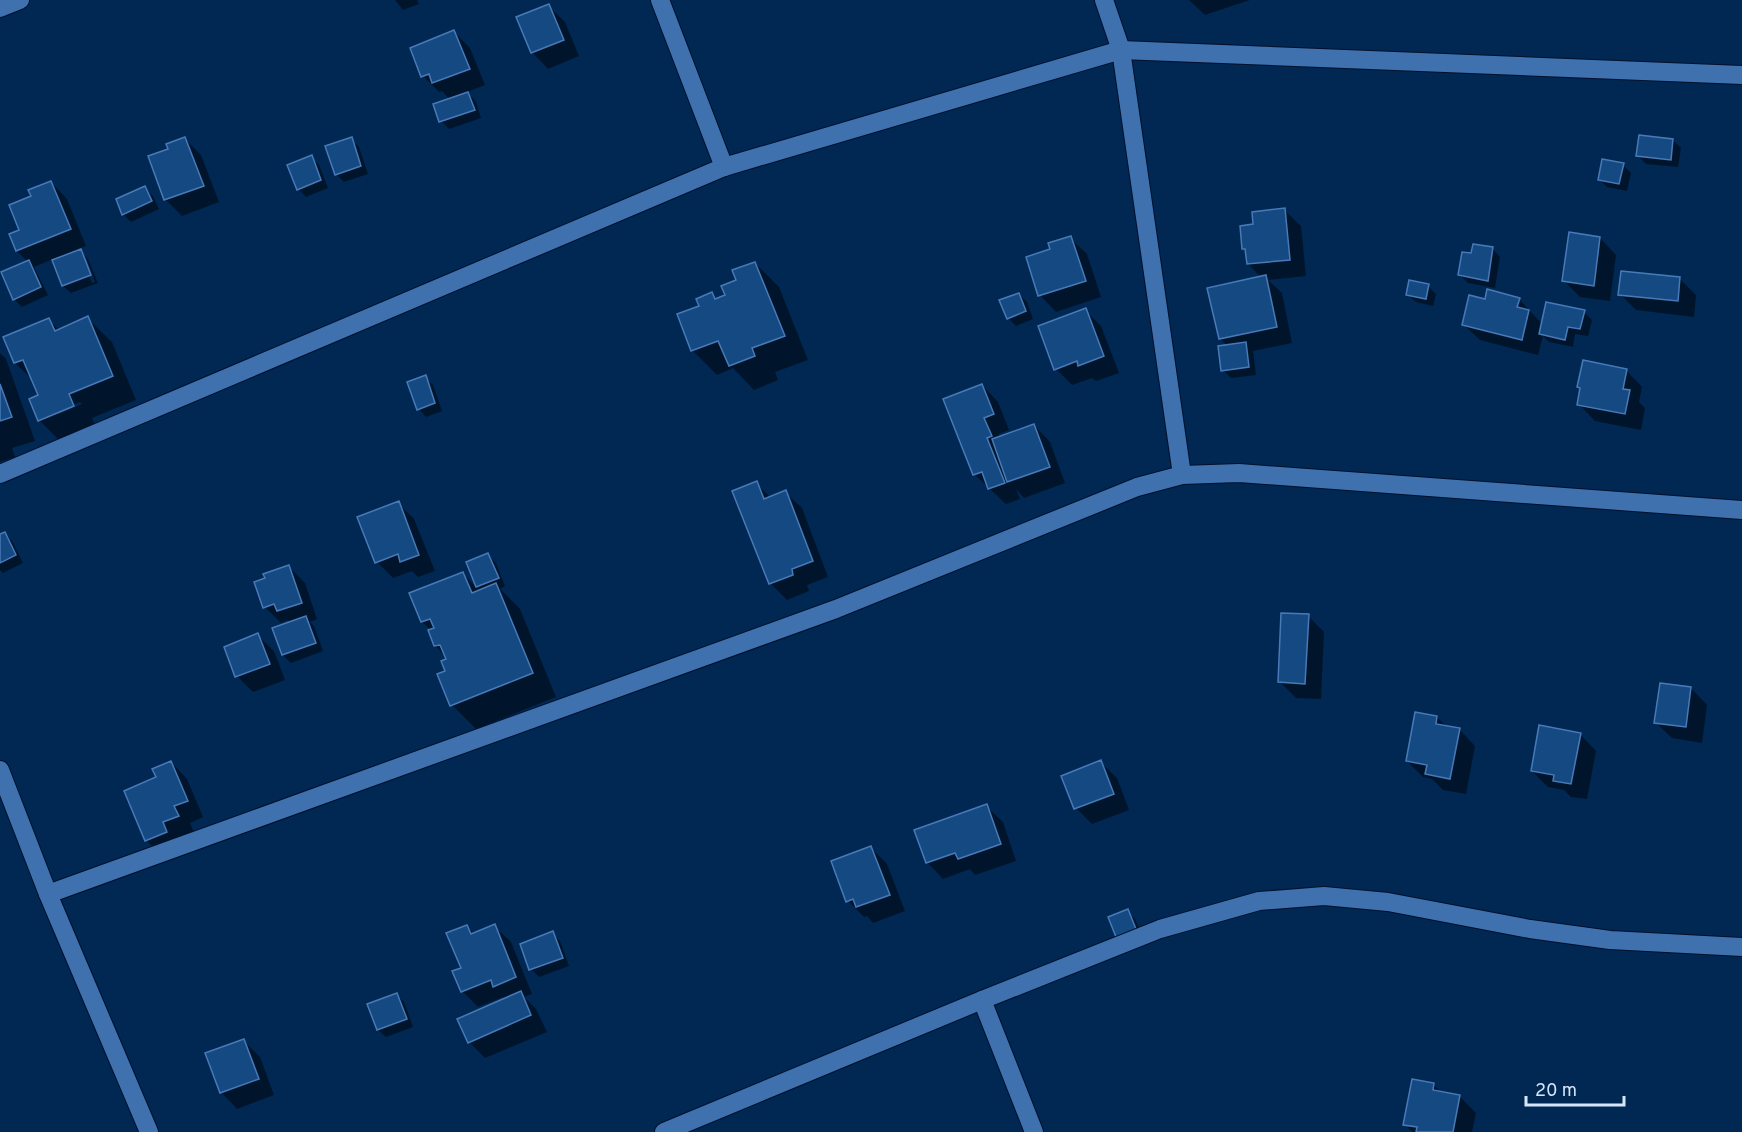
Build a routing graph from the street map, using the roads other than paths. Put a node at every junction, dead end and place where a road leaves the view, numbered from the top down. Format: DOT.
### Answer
graph roads {
  1 [pos="21,0"];
  2 [pos="660,0"];
  3 [pos="1104,0"];
  4 [pos="0,8"];
  5 [pos="1121,50"];
  6 [pos="1742,75"];
  7 [pos="723,167"];
  8 [pos="0,474"];
  9 [pos="1182,476"];
  10 [pos="1742,510"];
  11 [pos="0,770"];
  12 [pos="48,894"];
  13 [pos="1742,947"];
  14 [pos="982,1000"];
  15 [pos="149,1132"];
  16 [pos="664,1132"];
  17 [pos="1034,1132"];
  1 -- 4 [label="street"];
  2 -- 7 [label="street"];
  3 -- 5 [label="street"];
  5 -- 6 [label="street"];
  5 -- 7 [label="street"];
  5 -- 9 [label="street"];
  7 -- 8 [label="street"];
  9 -- 10 [label="street"];
  9 -- 12 [label="street"];
  11 -- 12 [label="street"];
  12 -- 15 [label="street"];
  13 -- 14 [label="street"];
  14 -- 16 [label="street"];
  14 -- 17 [label="street"];
}
